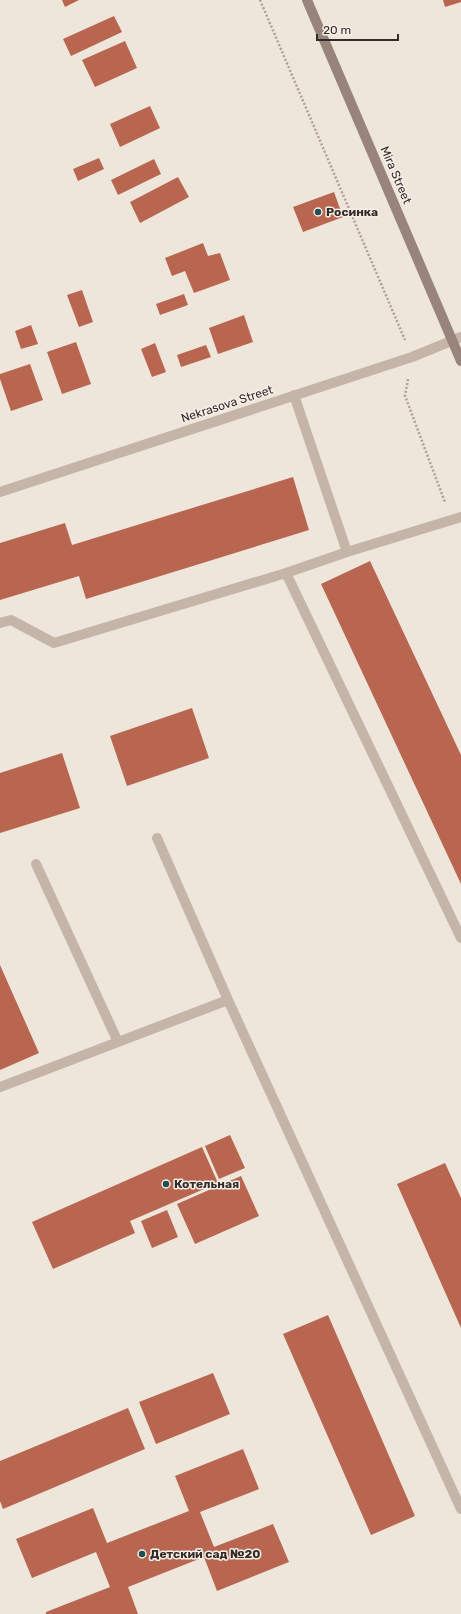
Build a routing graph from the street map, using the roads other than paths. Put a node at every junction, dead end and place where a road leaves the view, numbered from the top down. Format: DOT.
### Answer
graph roads {
  1 [pos="307,0"];
  2 [pos="457,339"];
  3 [pos="461,361"];
  4 [pos="294,395"];
  5 [pos="0,492"];
  6 [pos="456,518"];
  7 [pos="347,552"];
  8 [pos="286,572"];
  9 [pos="0,623"];
  10 [pos="157,838"];
  11 [pos="36,864"];
  12 [pos="461,938"];
  13 [pos="228,1000"];
  14 [pos="118,1042"];
  15 [pos="0,1086"];
  16 [pos="461,1509"];
  1 -- 2 [label="street, Mira Street"];
  2 -- 3 [label="street, Mira Street"];
  2 -- 4 [label="street, Nekrasova Street"];
  4 -- 5 [label="street, Nekrasova Street"];
  4 -- 7 [label="street"];
  6 -- 7 [label="street"];
  7 -- 8 [label="street"];
  8 -- 9 [label="street"];
  8 -- 12 [label="street"];
  10 -- 13 [label="street"];
  11 -- 14 [label="street"];
  13 -- 14 [label="street"];
  13 -- 16 [label="street"];
  14 -- 15 [label="street"];
}
